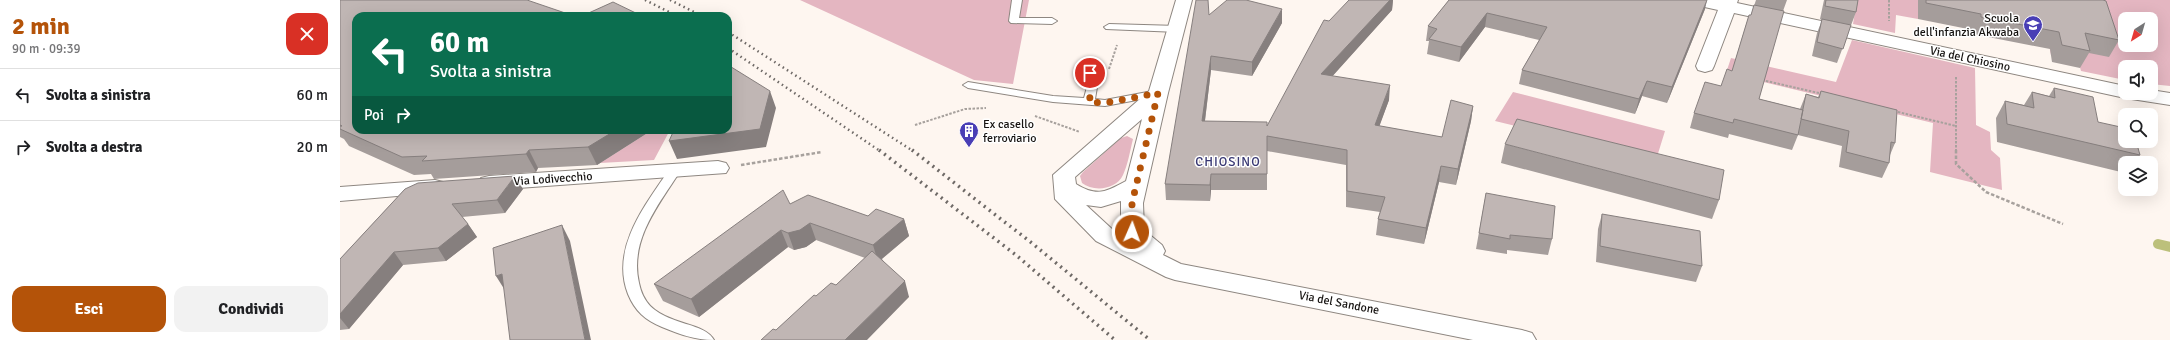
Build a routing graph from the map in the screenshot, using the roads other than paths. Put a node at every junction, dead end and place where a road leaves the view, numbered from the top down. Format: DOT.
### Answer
graph roads {
  1 [pos="1017,0"];
  2 [pos="1184,0"];
  3 [pos="1697,0"];
  4 [pos="1729,3"];
  5 [pos="1052,21"];
  6 [pos="1109,27"];
  7 [pos="1178,29"];
  8 [pos="1705,66"];
  9 [pos="1090,73"];
  10 [pos="968,85"];
  11 [pos="2118,91"];
  12 [pos="1158,93"];
  13 [pos="2158,97"];
  14 [pos="2170,99"];
  15 [pos="1089,102"];
  16 [pos="718,168"];
  17 [pos="675,170"];
  18 [pos="1138,184"];
  19 [pos="1065,187"];
  20 [pos="340,194"];
  21 [pos="1175,271"];
  22 [pos="1513,338"];
  23 [pos="707,340"];
  1 -- 5 [label="lane"];
  2 -- 7 [label="street"];
  3 -- 4 [label="street, Via del Chiosino"];
  4 -- 8 [label="street"];
  4 -- 11 [label="street, Via del Chiosino"];
  6 -- 7 [label="lane"];
  7 -- 12 [label="street"];
  9 -- 15 [label="lane"];
  10 -- 15 [label="lane"];
  12 -- 15 [label="lane"];
  12 -- 18 [label="street"];
  12 -- 19 [label="street"];
  13 -- 14 [label="street"];
  16 -- 17 [label="street, Via Lodivecchio"];
  17 -- 20 [label="street, Via Lodivecchio"];
  17 -- 23 [label="lane"];
  18 -- 19 [label="street"];
  18 -- 21 [label="street"];
  19 -- 21 [label="street, Via del Sandone"];
  21 -- 22 [label="street, Via del Sandone"];
}
